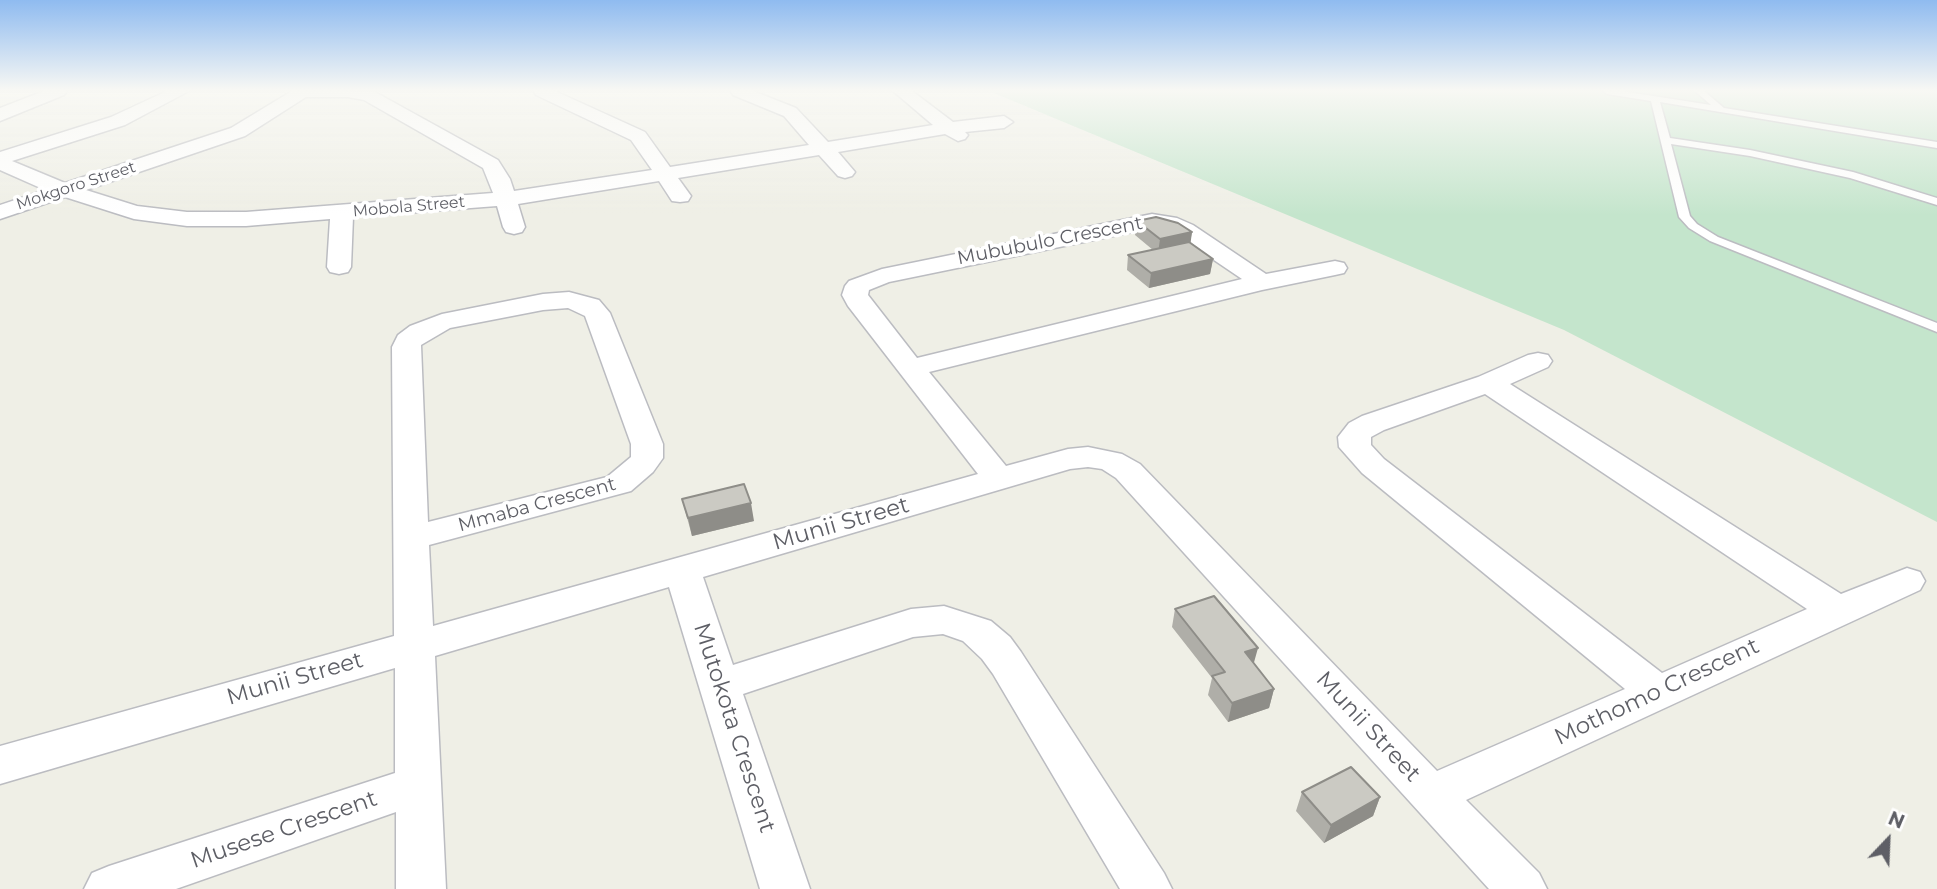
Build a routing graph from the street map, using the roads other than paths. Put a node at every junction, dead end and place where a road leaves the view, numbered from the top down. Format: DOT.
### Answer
graph roads {
  1 [pos="84,132"];
  2 [pos="237,132"];
  3 [pos="435,132"];
  4 [pos="631,132"];
  5 [pos="808,132"];
  6 [pos="923,132"];
  7 [pos="956,132"];
  8 [pos="1664,132"];
  9 [pos="1862,132"];
  10 [pos="1666,140"];
  11 [pos="1937,145"];
  12 [pos="973,146"];
  13 [pos="823,149"];
  14 [pos="0,161"];
  15 [pos="845,172"];
  16 [pos="664,176"];
  17 [pos="64,190"];
  18 [pos="680,196"];
  19 [pos="505,199"];
  20 [pos="1937,202"];
  21 [pos="0,212"];
  22 [pos="342,213"];
  23 [pos="514,227"];
  24 [pos="339,267"];
  25 [pos="1335,268"];
  26 [pos="1262,282"];
  27 [pos="1937,328"];
  28 [pos="1538,361"];
  29 [pos="910,368"];
  30 [pos="1488,383"];
  31 [pos="999,479"];
  32 [pos="412,538"];
  33 [pos="682,568"];
  34 [pos="1907,581"];
  35 [pos="1838,611"];
  36 [pos="414,644"];
  37 [pos="721,685"];
  38 [pos="1657,692"];
  39 [pos="0,765"];
  40 [pos="419,785"];
  41 [pos="1431,795"];
  42 [pos="109,889"];
  43 [pos="421,889"];
  44 [pos="785,889"];
  45 [pos="1147,889"];
  46 [pos="1522,889"];
  1 -- 14 [label="street"];
  2 -- 17 [label="street, Mokgoro Street"];
  3 -- 19 [label="street"];
  4 -- 16 [label="street"];
  5 -- 13 [label="street"];
  6 -- 13 [label="street, Mobola Street"];
  7 -- 12 [label="street"];
  8 -- 10 [label="lane"];
  9 -- 11 [label="lane"];
  10 -- 20 [label="lane"];
  10 -- 27 [label="lane"];
  13 -- 15 [label="street"];
  13 -- 16 [label="street, Mobola Street"];
  14 -- 17 [label="street, Mobola Street"];
  16 -- 18 [label="street"];
  16 -- 19 [label="street, Mobola Street"];
  17 -- 21 [label="street, Mokgoro Street"];
  17 -- 22 [label="street, Mobola Street"];
  19 -- 22 [label="street, Mobola Street"];
  19 -- 23 [label="street"];
  22 -- 24 [label="street"];
  25 -- 26 [label="street"];
  26 -- 29 [label="street"];
  26 -- 29 [label="street, Mububulo Crescent"];
  28 -- 30 [label="street"];
  29 -- 31 [label="street, Mububulo Crescent"];
  30 -- 35 [label="street"];
  30 -- 38 [label="street"];
  31 -- 33 [label="street, Munii Street"];
  31 -- 41 [label="street, Munii Street"];
  32 -- 32 [label="street, Mmaba Crescent"];
  32 -- 36 [label="street, Mmaba Crescent"];
  33 -- 36 [label="street, Munii Street"];
  33 -- 37 [label="street, Mutokota Crescent"];
  34 -- 35 [label="street, Mothomo Crescent"];
  35 -- 38 [label="street, Mothomo Crescent"];
  36 -- 39 [label="street, Munii Street"];
  36 -- 40 [label="street"];
  37 -- 44 [label="street, Mutokota Crescent"];
  37 -- 45 [label="street"];
  38 -- 41 [label="street, Mothomo Crescent"];
  40 -- 42 [label="street, Musese Crescent"];
  40 -- 43 [label="street"];
  41 -- 46 [label="street, Munii Street"];
}
